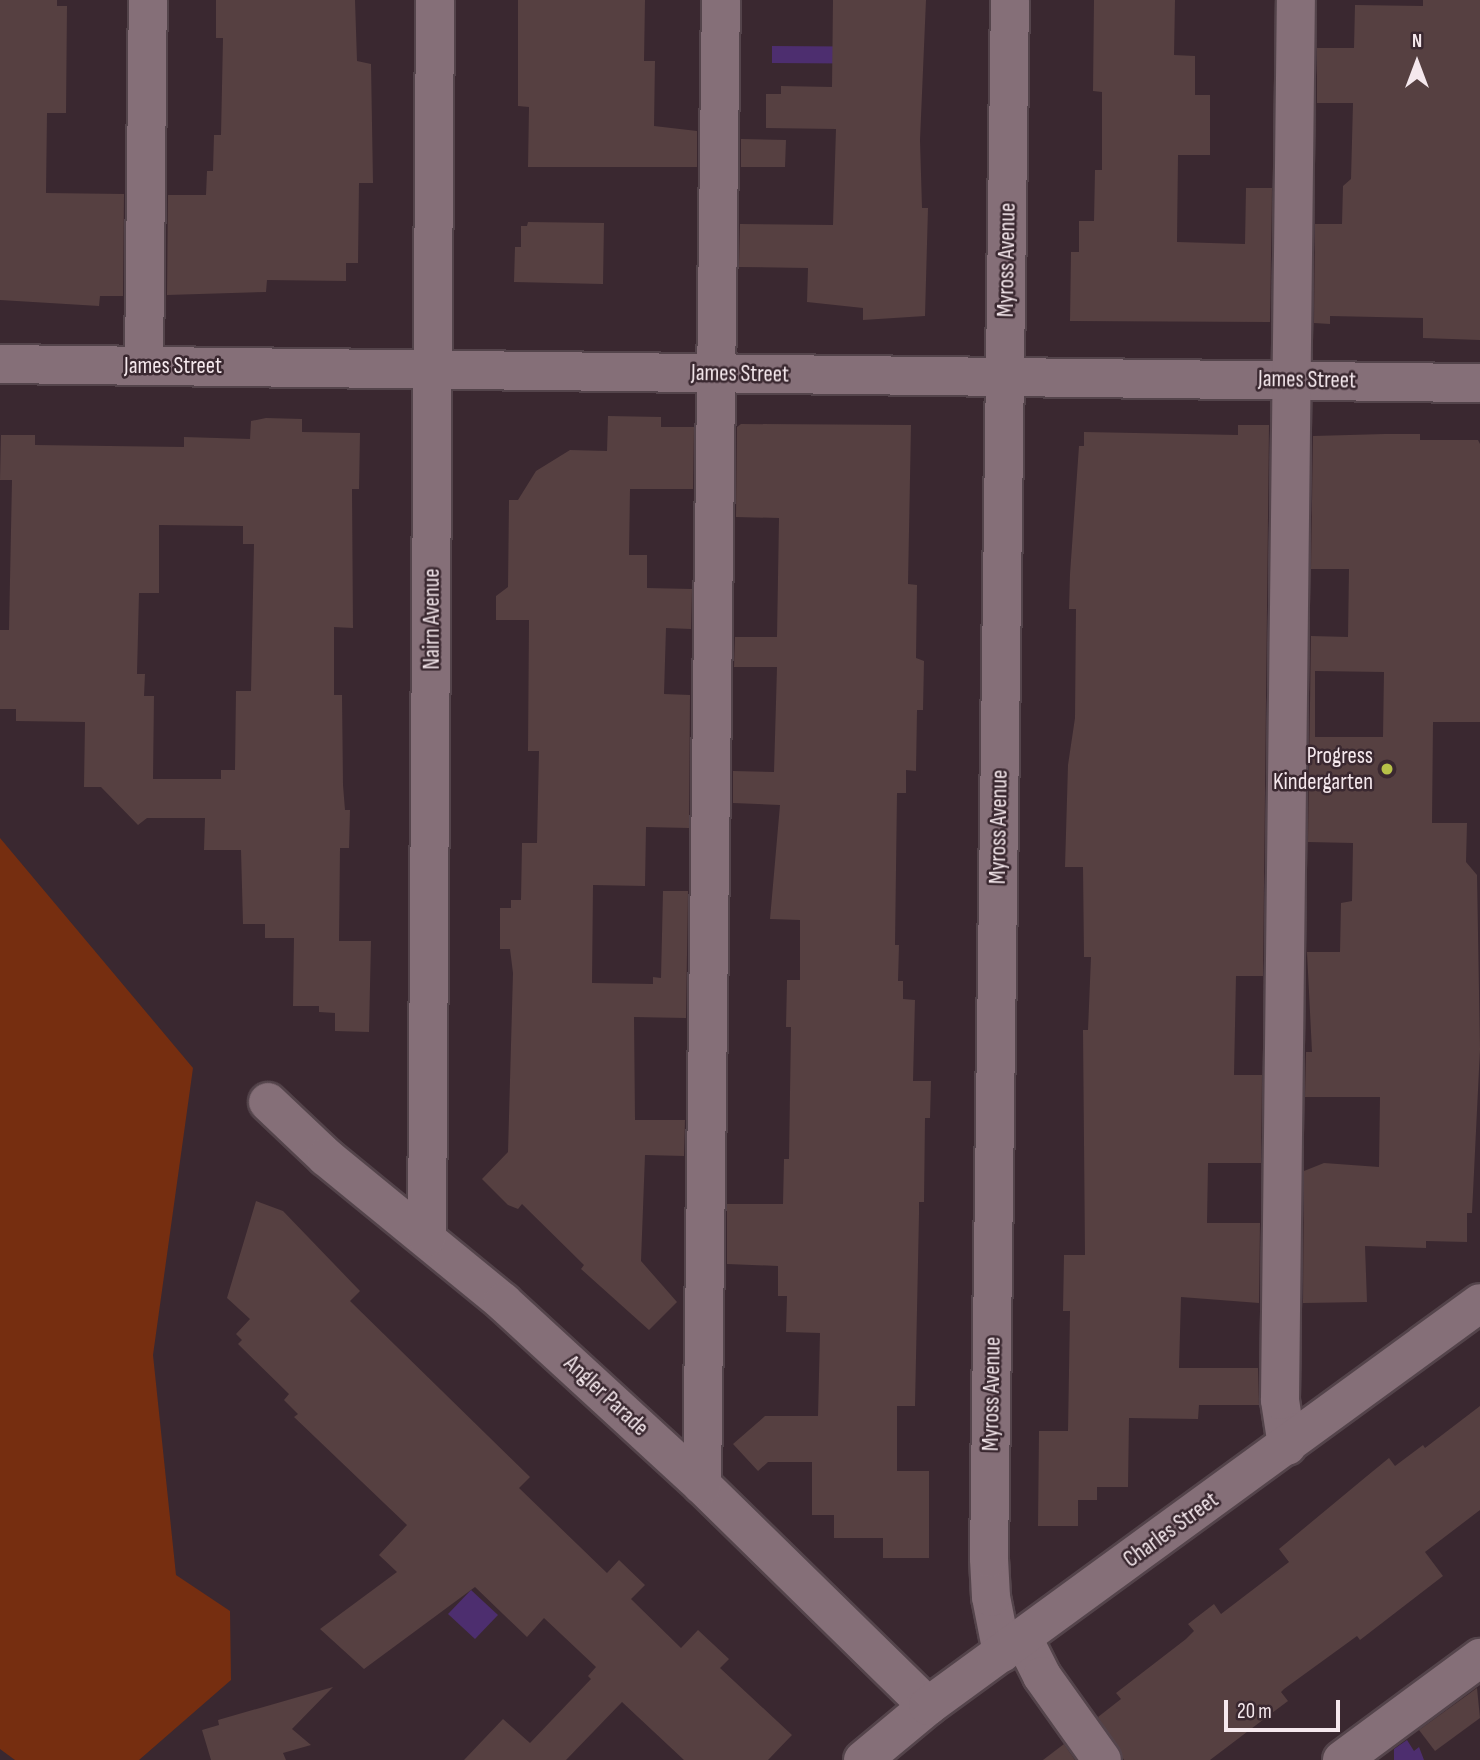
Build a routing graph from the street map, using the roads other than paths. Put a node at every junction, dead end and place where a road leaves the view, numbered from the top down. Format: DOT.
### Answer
graph roads {
  1 [pos="148,0"];
  2 [pos="435,0"];
  3 [pos="721,0"];
  4 [pos="1010,0"];
  5 [pos="1296,0"];
  6 [pos="0,364"];
  7 [pos="144,366"];
  8 [pos="433,368"];
  9 [pos="717,373"];
  10 [pos="1005,377"];
  11 [pos="1291,380"];
  12 [pos="1480,383"];
  13 [pos="268,1102"];
  14 [pos="427,1237"];
  15 [pos="1480,1303"];
  16 [pos="1287,1446"];
  17 [pos="702,1485"];
  18 [pos="1012,1646"];
  19 [pos="1480,1658"];
  20 [pos="928,1706"];
  21 [pos="863,1760"];
  22 [pos="1102,1760"];
  23 [pos="1342,1760"];
  1 -- 7 [label="street"];
  2 -- 8 [label="street, Nairn Avenue"];
  3 -- 9 [label="street"];
  4 -- 10 [label="street, Myross Avenue"];
  5 -- 11 [label="street"];
  6 -- 7 [label="street, James Street"];
  7 -- 8 [label="street, James Street"];
  8 -- 9 [label="street, James Street"];
  8 -- 14 [label="street, Nairn Avenue"];
  9 -- 10 [label="street, James Street"];
  9 -- 17 [label="street"];
  10 -- 11 [label="street, James Street"];
  10 -- 18 [label="street, Myross Avenue"];
  11 -- 12 [label="street, James Street"];
  11 -- 16 [label="street"];
  13 -- 14 [label="street, Angler Parade"];
  14 -- 17 [label="street, Angler Parade"];
  15 -- 16 [label="street, Charles Street"];
  16 -- 18 [label="street, Charles Street"];
  17 -- 20 [label="street, Angler Parade"];
  18 -- 20 [label="street, Charles Street"];
  18 -- 22 [label="street, Myross Avenue"];
  19 -- 23 [label="street"];
  20 -- 21 [label="street, Charles Street"];
}
